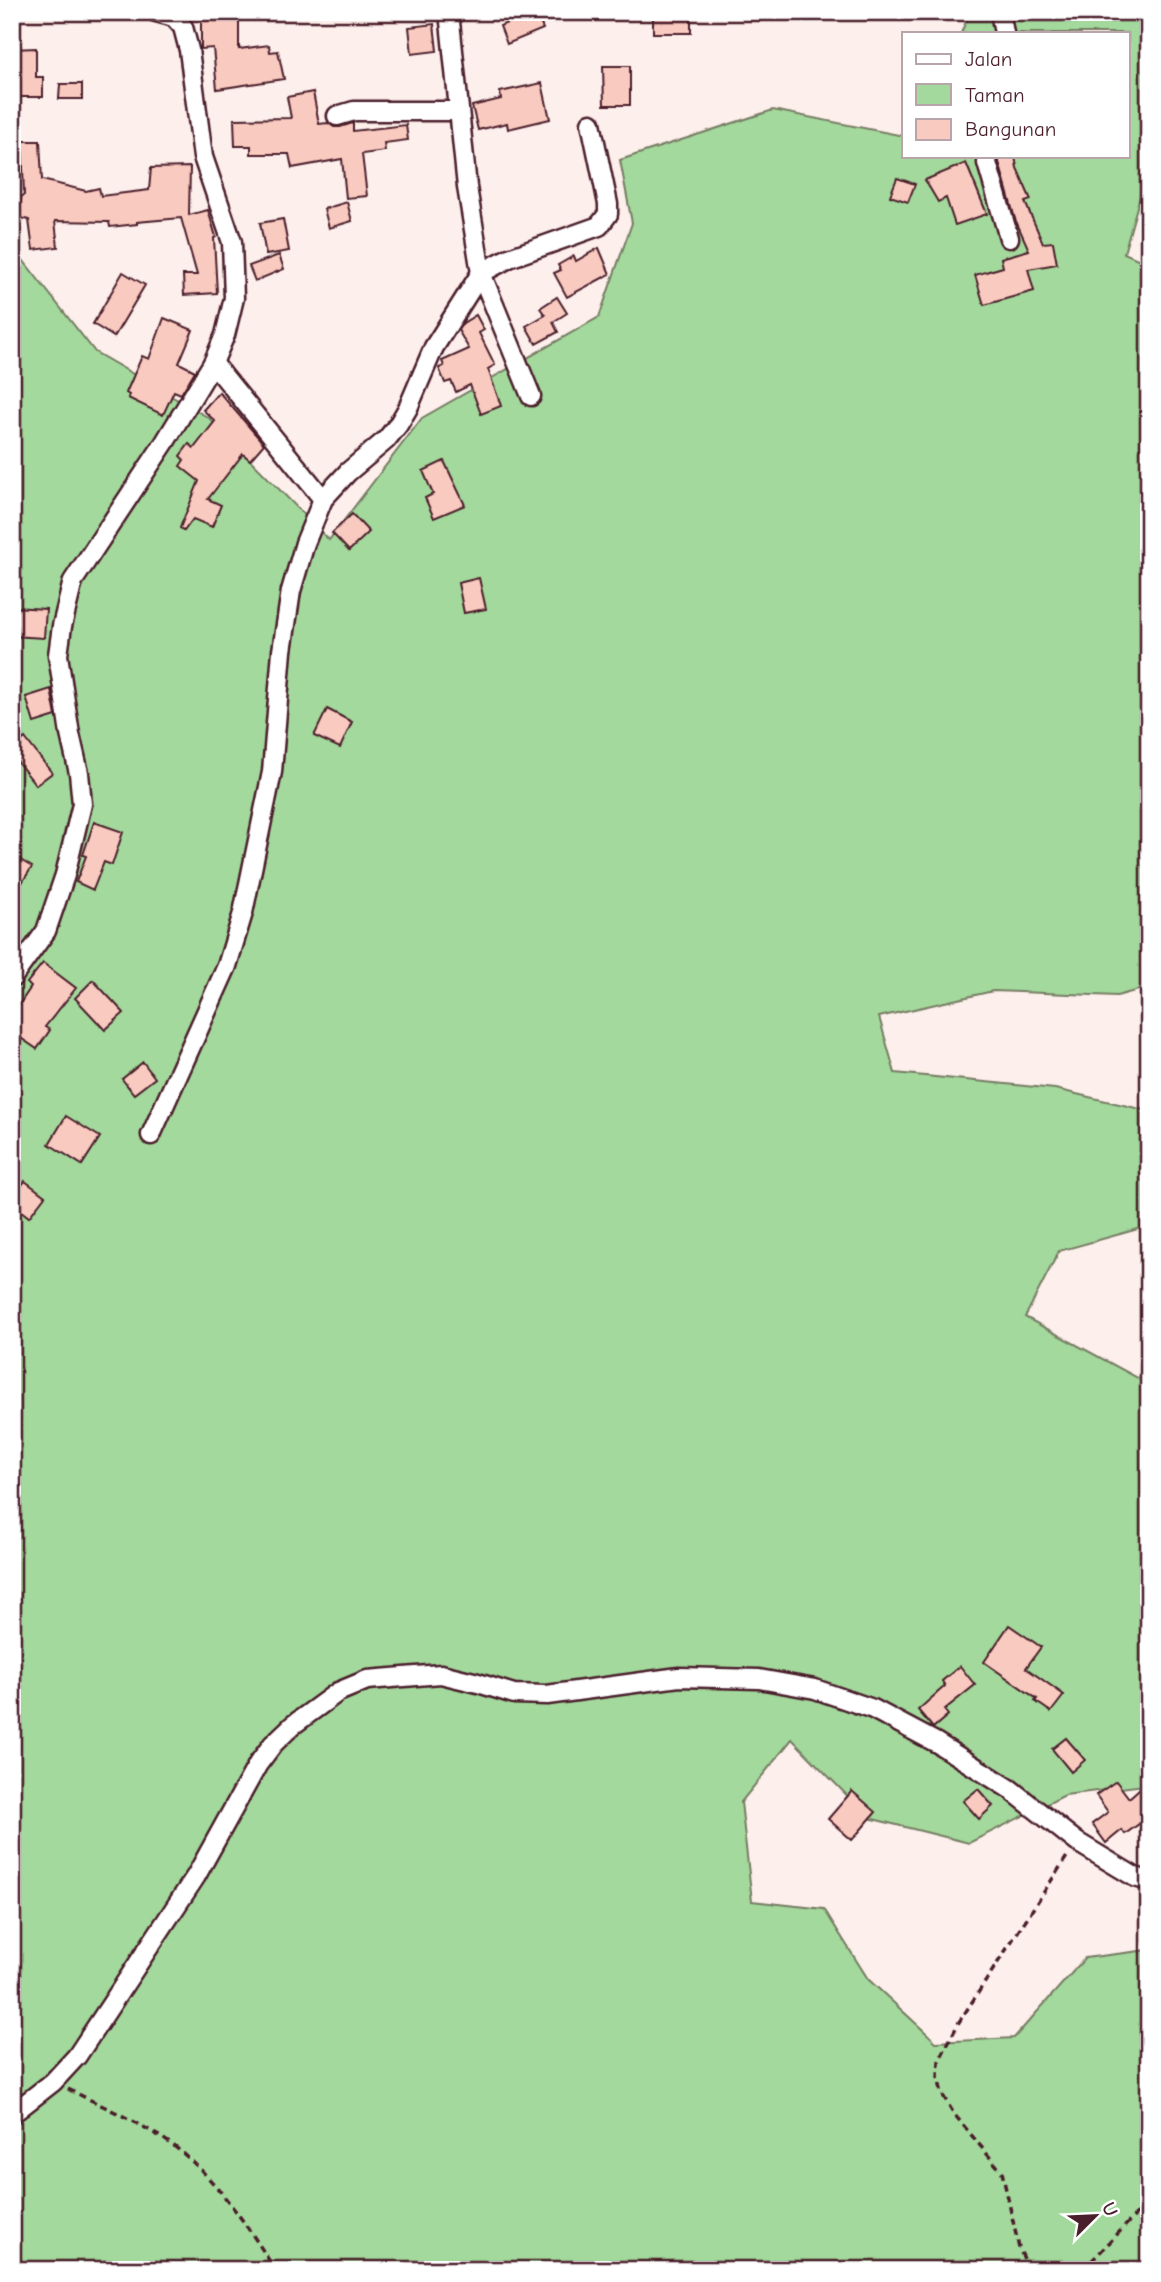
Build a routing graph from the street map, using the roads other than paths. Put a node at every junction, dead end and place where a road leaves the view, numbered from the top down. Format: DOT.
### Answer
graph roads {
  1 [pos="156,12"];
  2 [pos="449,12"];
  3 [pos="1000,12"];
  4 [pos="1004,32"];
  5 [pos="458,111"];
  6 [pos="337,116"];
  7 [pos="591,123"];
  8 [pos="988,158"];
  9 [pos="1009,238"];
  10 [pos="481,273"];
  11 [pos="213,363"];
  12 [pos="531,397"];
  13 [pos="323,499"];
  14 [pos="12,978"];
  15 [pos="151,1135"];
  16 [pos="1149,1881"];
  17 [pos="12,2113"];
  1 -- 11 [label="street"];
  2 -- 5 [label="street"];
  3 -- 4 [label="street"];
  5 -- 6 [label="street"];
  5 -- 10 [label="street"];
  7 -- 10 [label="street"];
  8 -- 9 [label="street"];
  10 -- 12 [label="street"];
  10 -- 13 [label="street"];
  11 -- 13 [label="street"];
  11 -- 14 [label="street"];
  13 -- 15 [label="street"];
  16 -- 17 [label="street"];
}
